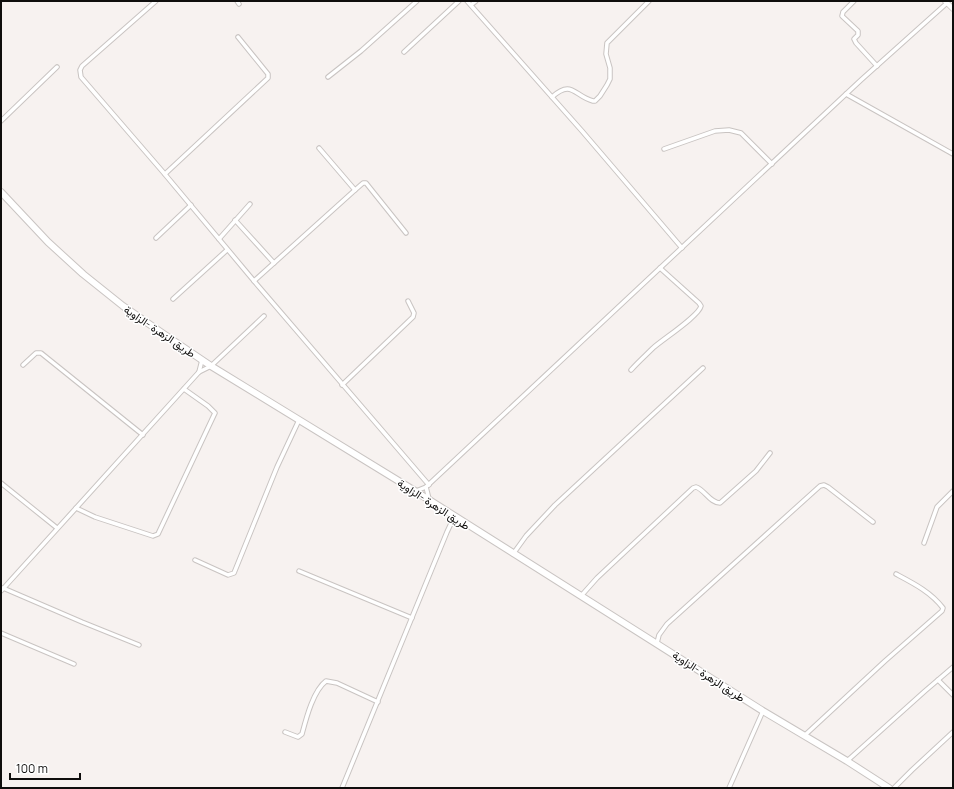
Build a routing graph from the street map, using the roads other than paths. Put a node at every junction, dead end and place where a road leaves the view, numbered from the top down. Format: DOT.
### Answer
graph roads {
  1 [pos="156,1"];
  2 [pos="417,1"];
  3 [pos="460,1"];
  4 [pos="468,1"];
  5 [pos="476,1"];
  6 [pos="649,1"];
  7 [pos="854,1"];
  8 [pos="946,2"];
  9 [pos="471,5"];
  10 [pos="953,9"];
  11 [pos="238,37"];
  12 [pos="404,52"];
  13 [pos="877,66"];
  14 [pos="57,68"];
  15 [pos="328,77"];
  16 [pos="846,94"];
  17 [pos="552,97"];
  18 [pos="1,121"];
  19 [pos="319,148"];
  20 [pos="664,149"];
  21 [pos="953,154"];
  22 [pos="772,164"];
  23 [pos="165,174"];
  24 [pos="355,190"];
  25 [pos="1,192"];
  26 [pos="250,204"];
  27 [pos="190,205"];
  28 [pos="235,220"];
  29 [pos="406,233"];
  30 [pos="156,238"];
  31 [pos="219,239"];
  32 [pos="682,248"];
  33 [pos="228,250"];
  34 [pos="274,263"];
  35 [pos="660,268"];
  36 [pos="254,282"];
  37 [pos="173,299"];
  38 [pos="408,301"];
  39 [pos="264,316"];
  40 [pos="202,360"];
  41 [pos="23,365"];
  42 [pos="211,366"];
  43 [pos="703,368"];
  44 [pos="631,370"];
  45 [pos="199,372"];
  46 [pos="342,385"];
  47 [pos="184,390"];
  48 [pos="299,420"];
  49 [pos="143,435"];
  50 [pos="770,454"];
  51 [pos="1,482"];
  52 [pos="428,486"];
  53 [pos="415,491"];
  54 [pos="953,491"];
  55 [pos="429,501"];
  56 [pos="76,508"];
  57 [pos="454,517"];
  58 [pos="873,522"];
  59 [pos="57,528"];
  60 [pos="924,543"];
  61 [pos="513,554"];
  62 [pos="195,560"];
  63 [pos="299,571"];
  64 [pos="896,574"];
  65 [pos="2,589"];
  66 [pos="581,596"];
  67 [pos="412,618"];
  68 [pos="1,632"];
  69 [pos="657,643"];
  70 [pos="139,645"];
  71 [pos="74,664"];
  72 [pos="953,667"];
  73 [pos="938,680"];
  74 [pos="953,695"];
  75 [pos="378,702"];
  76 [pos="763,711"];
  77 [pos="285,732"];
  78 [pos="953,732"];
  79 [pos="804,736"];
  80 [pos="847,761"];
  81 [pos="342,788"];
  82 [pos="729,788"];
  83 [pos="889,788"];
  84 [pos="894,788"];
  1 -- 23 [label="street"];
  2 -- 15 [label="street"];
  3 -- 12 [label="street"];
  4 -- 9 [label="street"];
  5 -- 9 [label="street"];
  6 -- 17 [label="street"];
  7 -- 13 [label="street"];
  8 -- 10 [label="street"];
  8 -- 13 [label="street"];
  9 -- 17 [label="street"];
  11 -- 23 [label="street"];
  13 -- 16 [label="street"];
  14 -- 18 [label="street"];
  16 -- 21 [label="street"];
  16 -- 22 [label="street"];
  17 -- 32 [label="street"];
  19 -- 24 [label="street"];
  20 -- 22 [label="street"];
  22 -- 32 [label="street"];
  23 -- 27 [label="street"];
  24 -- 29 [label="street"];
  24 -- 34 [label="street"];
  25 -- 40 [label="main road, طريق الزهرة -الزاوية"];
  26 -- 28 [label="street"];
  27 -- 30 [label="street"];
  27 -- 31 [label="street"];
  28 -- 31 [label="street"];
  28 -- 34 [label="street"];
  31 -- 33 [label="street"];
  32 -- 35 [label="street"];
  33 -- 36 [label="street"];
  33 -- 37 [label="street"];
  34 -- 36 [label="street"];
  35 -- 44 [label="street"];
  35 -- 52 [label="street"];
  36 -- 46 [label="street"];
  38 -- 46 [label="street"];
  39 -- 42 [label="street"];
  40 -- 42 [label="main road, طريق الزهرة -الزاوية"];
  40 -- 45 [label="street"];
  41 -- 49 [label="street"];
  42 -- 45 [label="street"];
  42 -- 48 [label="main road, طريق الزهرة -الزاوية"];
  43 -- 61 [label="street"];
  45 -- 47 [label="street"];
  46 -- 52 [label="street"];
  47 -- 49 [label="street"];
  47 -- 56 [label="street"];
  48 -- 53 [label="main road, طريق الزهرة -الزاوية"];
  48 -- 62 [label="street"];
  49 -- 56 [label="street"];
  50 -- 66 [label="street"];
  51 -- 59 [label="street"];
  52 -- 53 [label="street"];
  52 -- 55 [label="street"];
  53 -- 55 [label="main road, طريق الزهرة -الزاوية"];
  54 -- 60 [label="street"];
  55 -- 57 [label="main road, طريق الزهرة -الزاوية"];
  56 -- 59 [label="street"];
  57 -- 61 [label="main road, طريق الزهرة -الزاوية"];
  57 -- 67 [label="street"];
  58 -- 69 [label="street"];
  59 -- 65 [label="street"];
  61 -- 66 [label="main road, طريق الزهرة -الزاوية"];
  63 -- 67 [label="street"];
  64 -- 79 [label="street"];
  65 -- 70 [label="street"];
  66 -- 69 [label="main road, طريق الزهرة -الزاوية"];
  67 -- 75 [label="street"];
  68 -- 71 [label="street"];
  69 -- 76 [label="main road, طريق الزهرة -الزاوية"];
  72 -- 73 [label="street"];
  73 -- 74 [label="street"];
  73 -- 80 [label="street"];
  75 -- 77 [label="street"];
  75 -- 81 [label="street"];
  76 -- 79 [label="main road, طريق الزهرة -الزاوية"];
  76 -- 82 [label="street"];
  78 -- 84 [label="street"];
  79 -- 80 [label="main road, طريق الزهرة -الزاوية"];
  80 -- 83 [label="main road, طريق الزهرة -الزاوية"];
}
